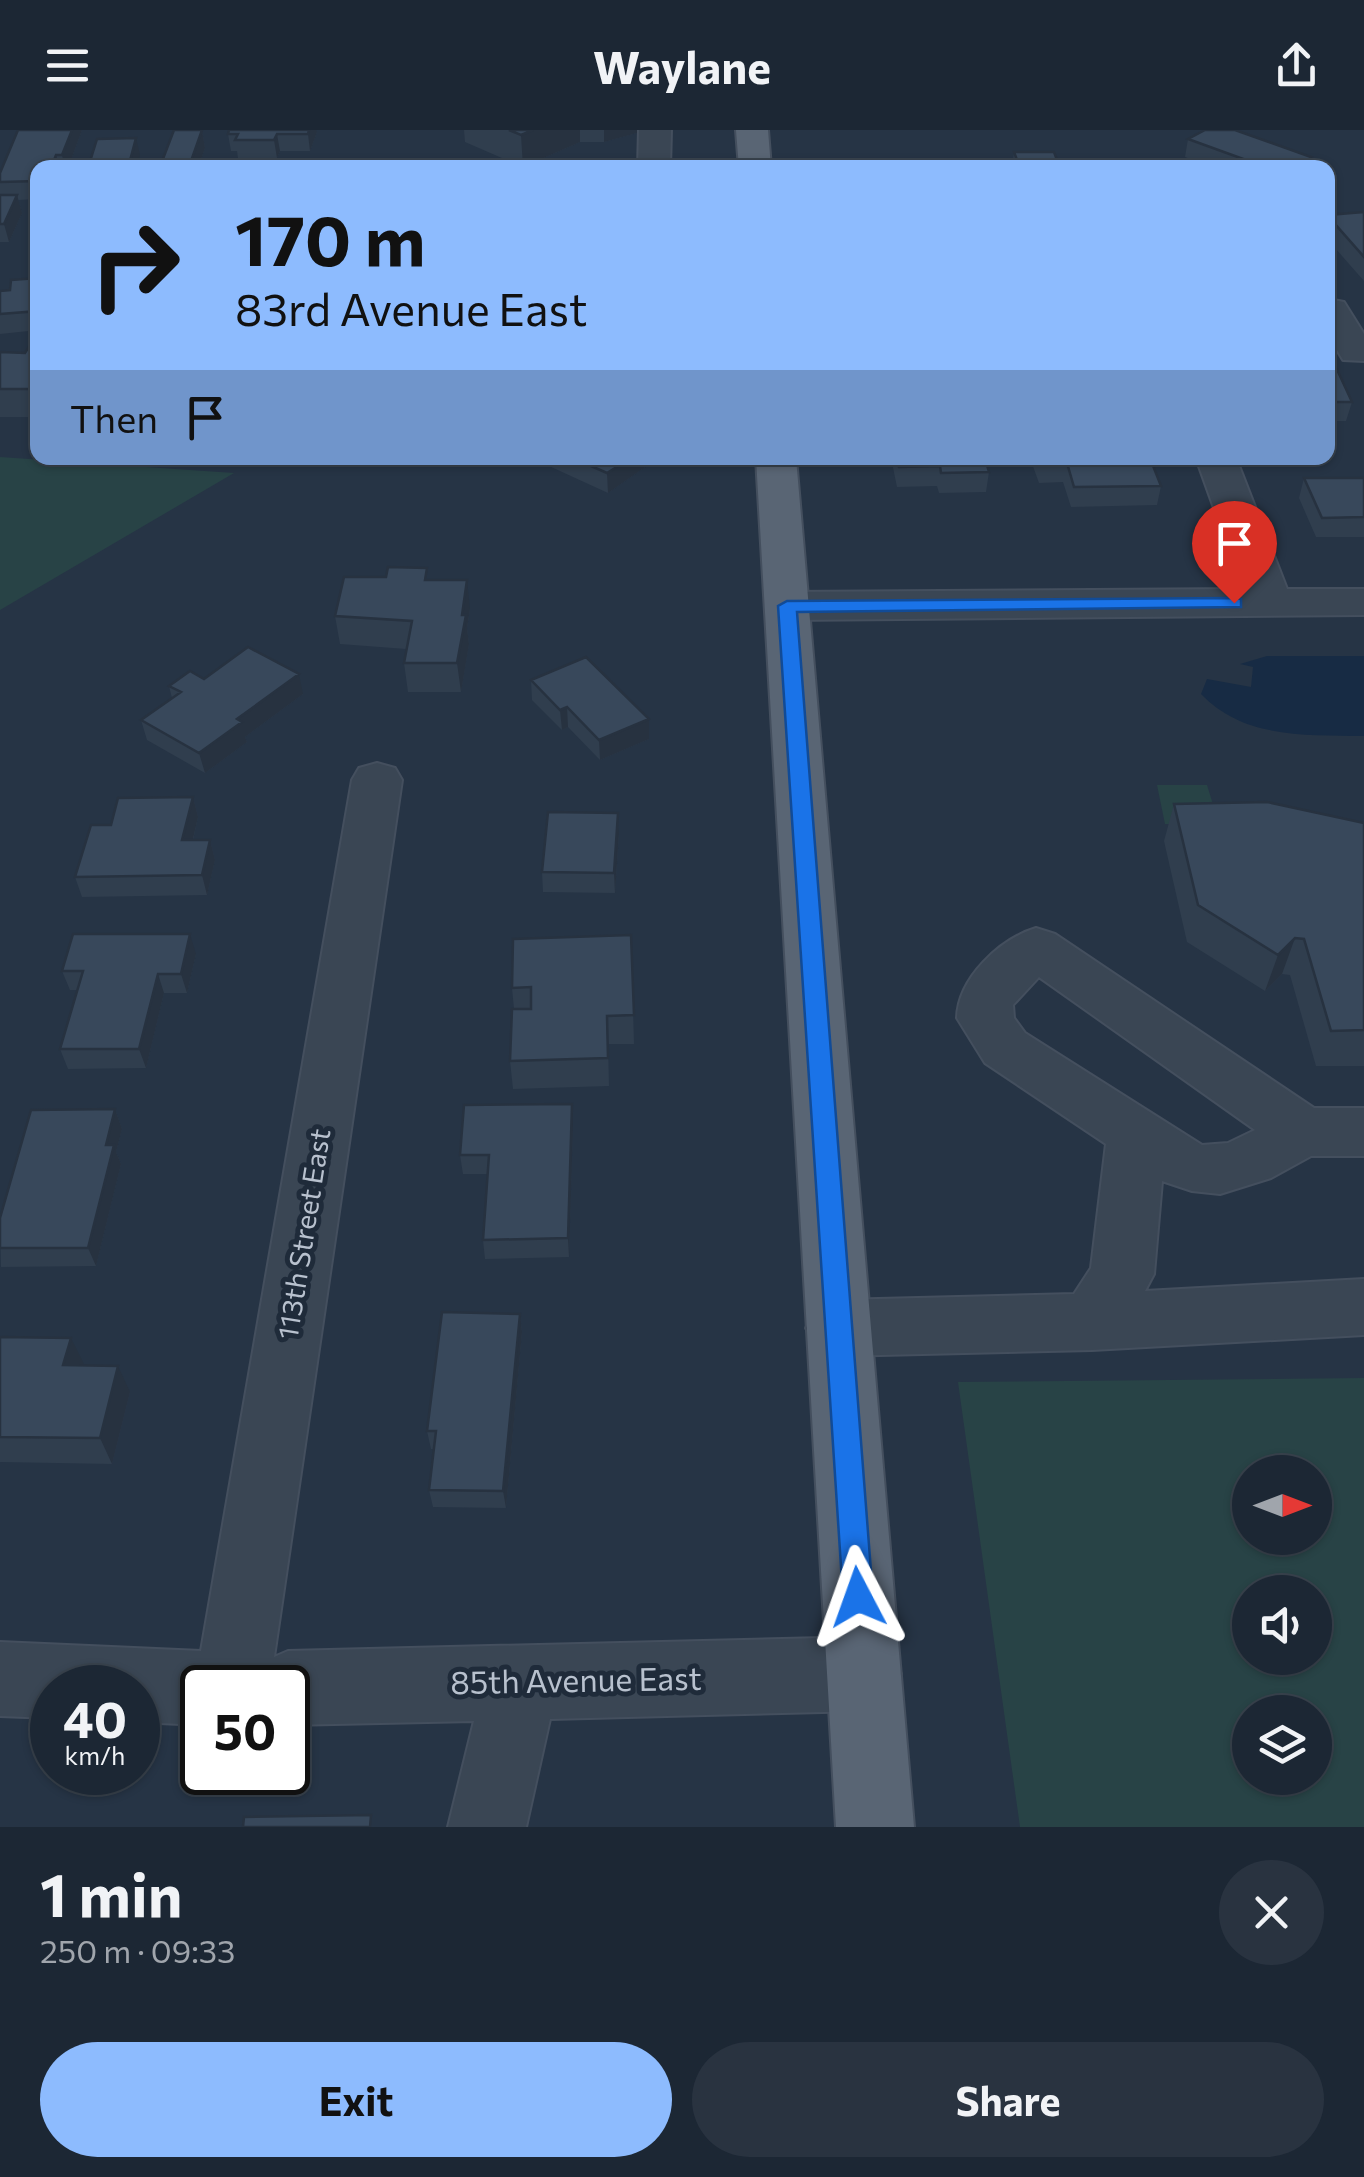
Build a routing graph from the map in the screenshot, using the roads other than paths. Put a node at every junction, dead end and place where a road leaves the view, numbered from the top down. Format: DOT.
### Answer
graph roads {
  1 [pos="654,130"];
  2 [pos="752,130"];
  3 [pos="654,160"];
  4 [pos="754,160"];
  5 [pos="1335,316"];
  6 [pos="1356,352"];
  7 [pos="777,465"];
  8 [pos="1219,465"];
  9 [pos="1364,602"];
  10 [pos="1270,603"];
  11 [pos="787,606"];
  12 [pos="377,780"];
  13 [pos="1303,1132"];
  14 [pos="1364,1132"];
  15 [pos="1138,1134"];
  16 [pos="1364,1307"];
  17 [pos="1092,1322"];
  18 [pos="838,1328"];
  19 [pos="236,1665"];
  20 [pos="864,1674"];
  21 [pos="0,1678"];
  22 [pos="520,1682"];
  23 [pos="180,1687"];
  24 [pos="310,1687"];
  25 [pos="486,1827"];
  26 [pos="875,1827"];
  1 -- 3 [label="street"];
  2 -- 4 [label="main road"];
  5 -- 6 [label="street"];
  7 -- 11 [label="main road"];
  8 -- 10 [label="street"];
  9 -- 10 [label="street"];
  10 -- 11 [label="street"];
  11 -- 18 [label="main road"];
  12 -- 19 [label="street, 113th Street East"];
  13 -- 14 [label="street"];
  13 -- 15 [label="street"];
  13 -- 15 [label="street"];
  15 -- 17 [label="street"];
  16 -- 17 [label="street"];
  17 -- 18 [label="street"];
  18 -- 20 [label="main road"];
  20 -- 22 [label="street, 85th Avenue East"];
  20 -- 26 [label="main road"];
  21 -- 23 [label="street"];
  22 -- 24 [label="street, 85th Avenue East"];
  22 -- 25 [label="street"];
}
